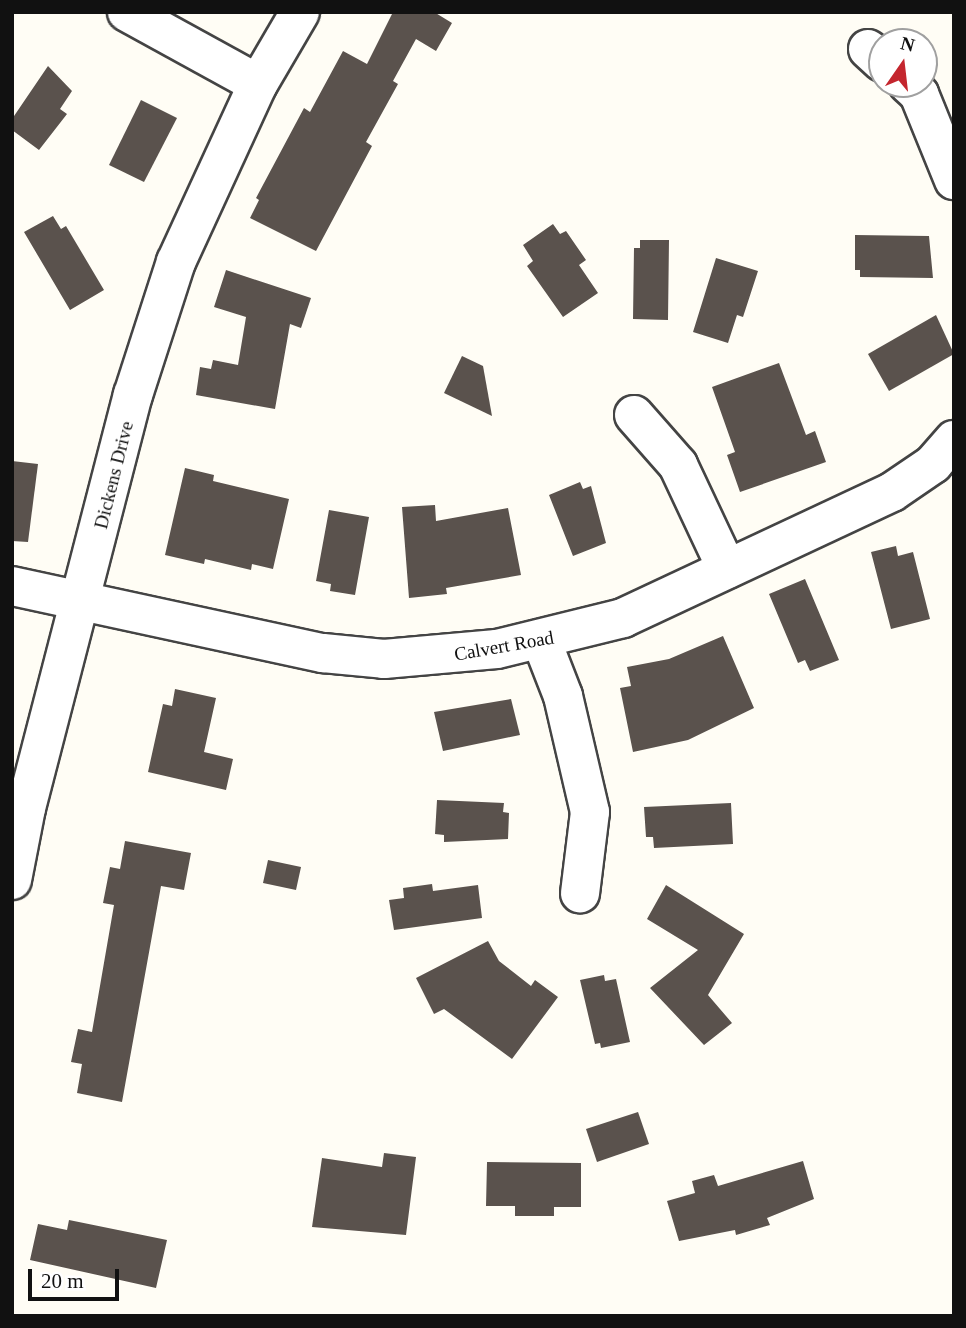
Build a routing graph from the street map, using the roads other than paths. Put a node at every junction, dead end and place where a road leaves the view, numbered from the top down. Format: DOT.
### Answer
graph roads {
  1 [pos="127,12"];
  2 [pos="300,12"];
  3 [pos="258,84"];
  4 [pos="921,98"];
  5 [pos="954,180"];
  6 [pos="634,415"];
  7 [pos="954,440"];
  8 [pos="727,569"];
  9 [pos="12,586"];
  10 [pos="81,601"];
  11 [pos="542,642"];
  12 [pos="12,880"];
  13 [pos="580,893"];
  1 -- 3 [label="street"];
  2 -- 3 [label="street, Dickens Drive"];
  3 -- 10 [label="street, Dickens Drive"];
  4 -- 5 [label="street"];
  6 -- 8 [label="street"];
  7 -- 8 [label="street, Calvert Road"];
  8 -- 11 [label="street, Calvert Road"];
  9 -- 10 [label="street, Calvert Road"];
  10 -- 11 [label="street, Calvert Road"];
  10 -- 12 [label="street, Dickens Drive"];
  11 -- 13 [label="street"];
}
